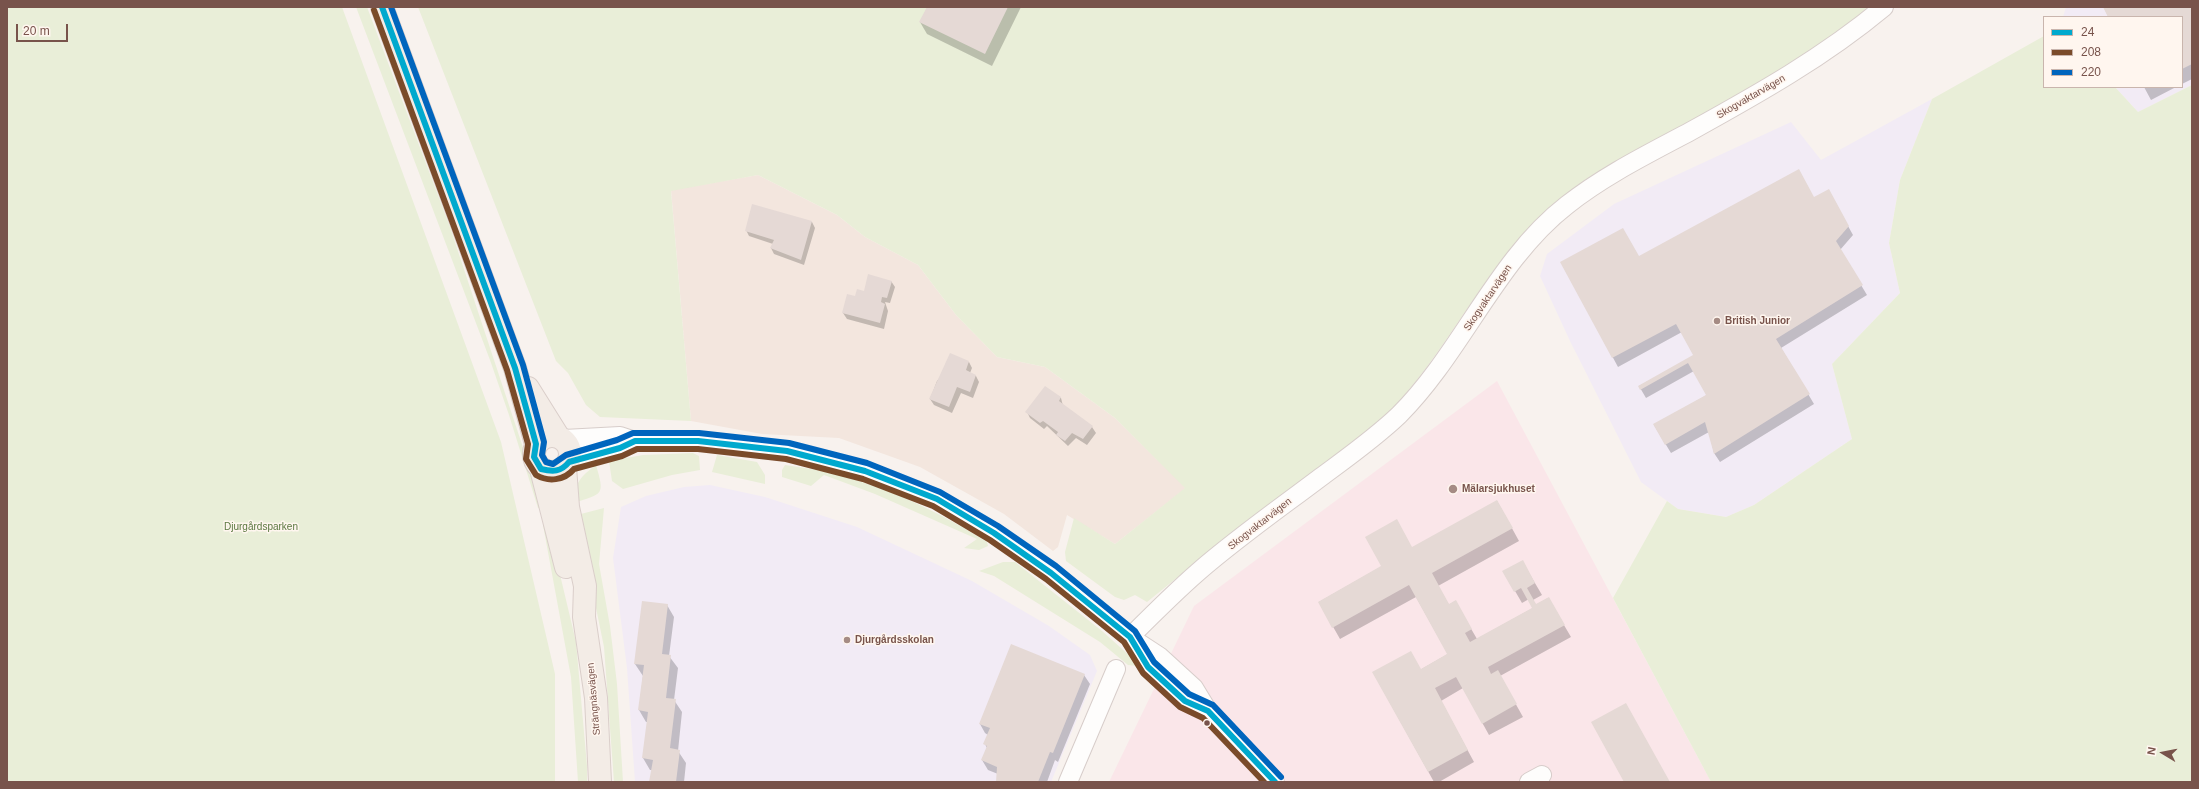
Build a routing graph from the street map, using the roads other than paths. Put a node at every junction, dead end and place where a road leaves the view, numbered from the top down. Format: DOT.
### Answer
graph roads {
  1 [pos="382,7"];
  2 [pos="1884,7"];
  3 [pos="515,368"];
  4 [pos="561,438"];
  5 [pos="635,441"];
  6 [pos="536,444"];
  7 [pos="567,464"];
  8 [pos="541,469"];
  9 [pos="584,616"];
  10 [pos="1130,637"];
  11 [pos="1116,669"];
  12 [pos="600,782"];
  13 [pos="1068,782"];
  14 [pos="1275,782"];
  1 -- 3 [label="main road"];
  2 -- 10 [label="street, Skogvaktarvägen"];
  3 -- 4 [label="main road"];
  3 -- 6 [label="main road"];
  4 -- 5 [label="street"];
  4 -- 6 [label="main road"];
  4 -- 7 [label="main road"];
  5 -- 7 [label="street"];
  5 -- 10 [label="street"];
  6 -- 8 [label="main road"];
  7 -- 8 [label="main road"];
  7 -- 9 [label="main road, Strängnäsvägen"];
  8 -- 9 [label="main road, Strängnäsvägen"];
  9 -- 12 [label="main road, Strängnäsvägen"];
  10 -- 14 [label="street"];
  11 -- 13 [label="street"];
}
